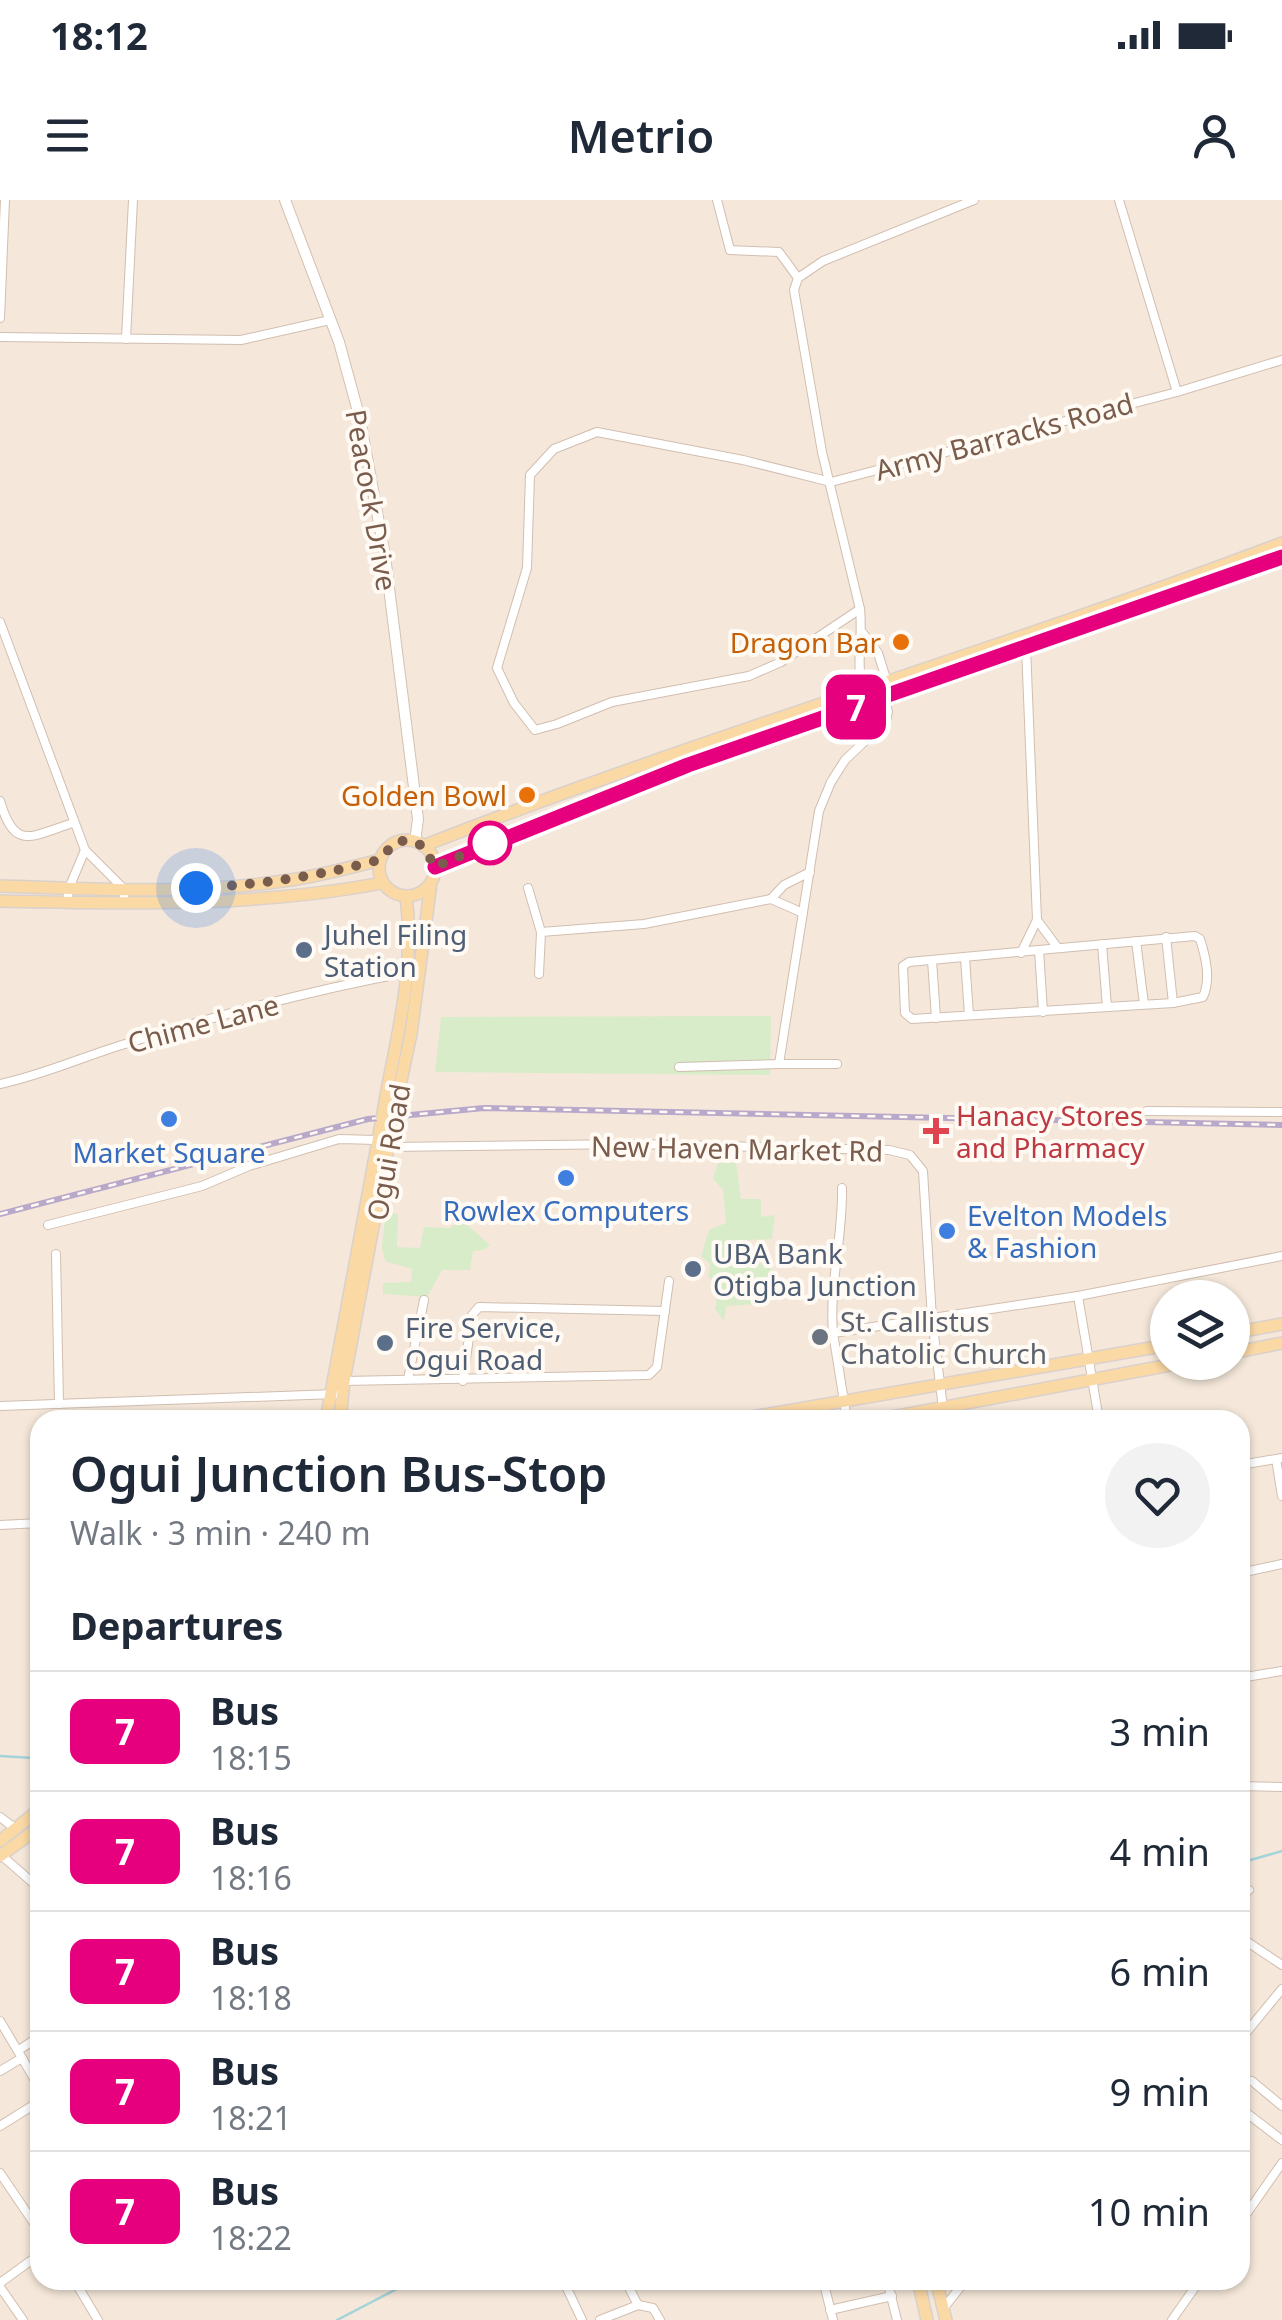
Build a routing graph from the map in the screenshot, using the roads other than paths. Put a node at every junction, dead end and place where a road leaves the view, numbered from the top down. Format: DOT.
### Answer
graph roads {
  1 [pos="5,200"];
  2 [pos="133,200"];
  3 [pos="285,200"];
  4 [pos="717,200"];
  5 [pos="974,200"];
  6 [pos="1119,200"];
  7 [pos="798,278"];
  8 [pos="0,318"];
  9 [pos="330,320"];
  10 [pos="0,337"];
  11 [pos="126,339"];
  12 [pos="1282,360"];
  13 [pos="1178,392"];
  14 [pos="831,482"];
  15 [pos="1282,543"];
  16 [pos="1282,557"];
  17 [pos="860,609"];
  18 [pos="0,622"];
  19 [pos="862,632"];
  20 [pos="1026,647"];
  21 [pos="887,680"];
  22 [pos="862,689"];
  23 [pos="887,696"];
  24 [pos="865,703"];
  25 [pos="0,801"];
  26 [pos="73,824"];
  27 [pos="419,844"];
  28 [pos="84,850"];
  29 [pos="380,860"];
  30 [pos="435,867"];
  31 [pos="810,872"];
  32 [pos="382,883"];
  33 [pos="431,883"];
  34 [pos="260,884"];
  35 [pos="0,886"];
  36 [pos="69,888"];
  37 [pos="528,888"];
  38 [pos="124,896"];
  39 [pos="406,896"];
  40 [pos="259,899"];
  41 [pos="771,899"];
  42 [pos="0,901"];
  43 [pos="67,902"];
  44 [pos="803,913"];
  45 [pos="1037,920"];
  46 [pos="541,932"];
  47 [pos="1166,937"];
  48 [pos="1136,940"];
  49 [pos="1102,944"];
  50 [pos="1057,948"];
  51 [pos="1038,950"];
  52 [pos="1021,953"];
  53 [pos="965,958"];
  54 [pos="932,960"];
  55 [pos="409,972"];
  56 [pos="539,974"];
  57 [pos="1173,1003"];
  58 [pos="1144,1004"];
  59 [pos="1107,1007"];
  60 [pos="1043,1012"];
  61 [pos="969,1015"];
  62 [pos="936,1018"];
  63 [pos="779,1064"];
  64 [pos="836,1064"];
  65 [pos="678,1067"];
  66 [pos="0,1084"];
  67 [pos="392,1095"];
  68 [pos="1147,1112"];
  69 [pos="1282,1112"];
  70 [pos="383,1144"];
  71 [pos="842,1188"];
  72 [pos="48,1226"];
  73 [pos="369,1226"];
  74 [pos="56,1254"];
  75 [pos="1282,1256"];
  76 [pos="669,1281"];
  77 [pos="1078,1296"];
  78 [pos="424,1300"];
  79 [pos="665,1310"];
  80 [pos="932,1319"];
  81 [pos="1282,1324"];
  82 [pos="1250,1330"];
  83 [pos="833,1334"];
  84 [pos="1282,1343"];
  85 [pos="1150,1348"];
  86 [pos="1250,1349"];
  87 [pos="1088,1359"];
  88 [pos="1150,1370"];
  89 [pos="408,1379"];
  90 [pos="344,1381"];
  91 [pos="463,1382"];
  92 [pos="1091,1382"];
  93 [pos="940,1385"];
  94 [pos="336,1394"];
  95 [pos="843,1402"];
  96 [pos="59,1404"];
  97 [pos="0,1406"];
  98 [pos="944,1408"];
  99 [pos="330,1410"];
  100 [pos="338,1410"];
  101 [pos="795,1410"];
  102 [pos="845,1410"];
  103 [pos="933,1410"];
  104 [pos="1097,1410"];
  105 [pos="1279,1458"];
  106 [pos="1250,1463"];
  107 [pos="1282,1496"];
  108 [pos="30,1523"];
  109 [pos="0,1524"];
  110 [pos="1282,1564"];
  111 [pos="1250,1570"];
  112 [pos="1282,1671"];
  113 [pos="1250,1676"];
  114 [pos="1250,1786"];
  115 [pos="1282,1787"];
  116 [pos="0,1816"];
  117 [pos="30,1817"];
  118 [pos="16,1828"];
  119 [pos="30,1834"];
  120 [pos="0,1840"];
  121 [pos="1,1856"];
  122 [pos="30,1880"];
  123 [pos="1250,1944"];
  124 [pos="1282,1965"];
  125 [pos="1282,1989"];
  126 [pos="0,2021"];
  127 [pos="1250,2028"];
  128 [pos="30,2045"];
  129 [pos="20,2054"];
  130 [pos="0,2070"];
  131 [pos="30,2072"];
  132 [pos="1252,2081"];
  133 [pos="1282,2106"];
  134 [pos="30,2107"];
  135 [pos="1250,2116"];
  136 [pos="0,2126"];
  137 [pos="1282,2140"];
  138 [pos="1282,2163"];
  139 [pos="0,2173"];
  140 [pos="1250,2209"];
  141 [pos="30,2217"];
  142 [pos="30,2262"];
  143 [pos="0,2285"];
  144 [pos="79,2290"];
  145 [pos="568,2290"];
  146 [pos="630,2290"];
  147 [pos="826,2290"];
  148 [pos="890,2290"];
  149 [pos="920,2290"];
  150 [pos="938,2290"];
  151 [pos="960,2290"];
  152 [pos="1193,2290"];
  153 [pos="892,2296"];
  154 [pos="638,2305"];
  155 [pos="832,2315"];
  156 [pos="944,2315"];
  157 [pos="94,2319"];
  158 [pos="23,2320"];
  159 [pos="582,2320"];
  160 [pos="600,2320"];
  161 [pos="660,2320"];
  162 [pos="897,2320"];
  163 [pos="927,2320"];
  164 [pos="1172,2320"];
  1 -- 8 [label="street"];
  2 -- 11 [label="street"];
  3 -- 9 [label="street, Peacock Drive"];
  4 -- 7 [label="street"];
  5 -- 7 [label="street"];
  6 -- 13 [label="street"];
  7 -- 14 [label="street"];
  9 -- 11 [label="street"];
  9 -- 27 [label="street, Peacock Drive"];
  10 -- 11 [label="street"];
  12 -- 13 [label="street, Army Barracks Road"];
  13 -- 14 [label="street, Army Barracks Road"];
  14 -- 17 [label="street"];
  14 -- 17 [label="street"];
  15 -- 21 [label="main road"];
  16 -- 20 [label="main road"];
  17 -- 19 [label="street"];
  18 -- 26 [label="street"];
  19 -- 21 [label="street"];
  19 -- 22 [label="street"];
  20 -- 23 [label="main road"];
  20 -- 45 [label="street"];
  21 -- 22 [label="main road"];
  21 -- 23 [label="street"];
  22 -- 24 [label="street"];
  22 -- 27 [label="main road"];
  23 -- 24 [label="main road"];
  23 -- 31 [label="street"];
  24 -- 30 [label="main road"];
  25 -- 26 [label="street"];
  26 -- 28 [label="street"];
  27 -- 29 [label="main road"];
  27 -- 30 [label="main road"];
  28 -- 36 [label="street"];
  28 -- 38 [label="street"];
  29 -- 32 [label="main road"];
  29 -- 34 [label="main road"];
  30 -- 33 [label="main road"];
  31 -- 41 [label="street"];
  31 -- 44 [label="street"];
  32 -- 39 [label="main road"];
  32 -- 40 [label="main road"];
  33 -- 39 [label="main road"];
  33 -- 67 [label="main road, Ogui Road"];
  34 -- 38 [label="main road"];
  34 -- 40 [label="main road"];
  35 -- 36 [label="main road"];
  36 -- 38 [label="main road"];
  36 -- 43 [label="street"];
  37 -- 46 [label="street"];
  38 -- 40 [label="main road"];
  38 -- 43 [label="main road"];
  39 -- 55 [label="main road, Ogui Road"];
  41 -- 44 [label="street"];
  41 -- 46 [label="street"];
  42 -- 43 [label="main road"];
  44 -- 63 [label="street"];
  45 -- 50 [label="street"];
  45 -- 52 [label="street"];
  46 -- 56 [label="street"];
  47 -- 48 [label="street"];
  47 -- 57 [label="street"];
  47 -- 57 [label="street"];
  48 -- 49 [label="street"];
  48 -- 58 [label="street"];
  49 -- 50 [label="street"];
  49 -- 59 [label="street"];
  50 -- 51 [label="street"];
  51 -- 52 [label="street"];
  51 -- 60 [label="street"];
  52 -- 53 [label="street"];
  53 -- 54 [label="street"];
  53 -- 61 [label="street"];
  54 -- 62 [label="street"];
  54 -- 62 [label="street"];
  55 -- 66 [label="street, Chime Lane"];
  55 -- 67 [label="main road, Ogui Road"];
  57 -- 58 [label="street"];
  58 -- 59 [label="street"];
  59 -- 60 [label="street"];
  60 -- 61 [label="street"];
  61 -- 62 [label="street"];
  63 -- 64 [label="street"];
  63 -- 65 [label="street"];
  67 -- 70 [label="main road, Ogui Road, bridge"];
  68 -- 69 [label="street"];
  70 -- 72 [label="street, New Haven Market Rd"];
  70 -- 73 [label="main road, Ogui Road"];
  70 -- 80 [label="street, New Haven Market Rd"];
  71 -- 83 [label="street"];
  73 -- 90 [label="main road, Ogui Road"];
  73 -- 94 [label="main road, Ogui Road"];
  74 -- 96 [label="street"];
  75 -- 77 [label="street"];
  76 -- 79 [label="street"];
  77 -- 80 [label="street"];
  77 -- 87 [label="street"];
  78 -- 89 [label="street"];
  79 -- 91 [label="street"];
  79 -- 91 [label="street"];
  80 -- 83 [label="street"];
  80 -- 93 [label="street, New Haven Market Rd"];
  81 -- 82 [label="main road"];
  83 -- 95 [label="street"];
  84 -- 86 [label="main road"];
  85 -- 87 [label="main road"];
  87 -- 92 [label="street"];
  87 -- 93 [label="main road"];
  88 -- 92 [label="main road"];
  89 -- 90 [label="street"];
  89 -- 91 [label="street"];
  90 -- 94 [label="main road, Ogui Road"];
  92 -- 98 [label="main road"];
  92 -- 104 [label="street"];
  93 -- 95 [label="main road"];
  93 -- 98 [label="street, New Haven Market Rd"];
  94 -- 96 [label="street"];
  94 -- 99 [label="main road, Ogui Road"];
  94 -- 100 [label="main road, Ogui Road"];
  95 -- 101 [label="main road"];
  95 -- 102 [label="street"];
  96 -- 97 [label="street"];
  98 -- 103 [label="main road"];
  105 -- 106 [label="street"];
  105 -- 107 [label="street"];
  108 -- 109 [label="street"];
  110 -- 111 [label="street"];
  112 -- 113 [label="street"];
  114 -- 115 [label="street"];
  116 -- 118 [label="street"];
  117 -- 118 [label="main road"];
  118 -- 120 [label="main road"];
  119 -- 121 [label="main road"];
  121 -- 122 [label="street"];
  123 -- 124 [label="street"];
  125 -- 127 [label="street"];
  126 -- 129 [label="street"];
  128 -- 129 [label="street"];
  129 -- 130 [label="street"];
  129 -- 131 [label="street"];
  132 -- 133 [label="street"];
  134 -- 136 [label="street"];
  135 -- 137 [label="street"];
  138 -- 140 [label="street"];
  139 -- 141 [label="street"];
  142 -- 143 [label="street"];
  143 -- 158 [label="street"];
  144 -- 157 [label="street"];
  145 -- 159 [label="street"];
  146 -- 154 [label="street"];
  147 -- 155 [label="street"];
  148 -- 153 [label="street"];
  149 -- 163 [label="main road"];
  150 -- 156 [label="main road"];
  151 -- 156 [label="street"];
  152 -- 164 [label="street"];
  153 -- 155 [label="street"];
  153 -- 162 [label="street"];
  154 -- 160 [label="street"];
  154 -- 161 [label="street"];
}
